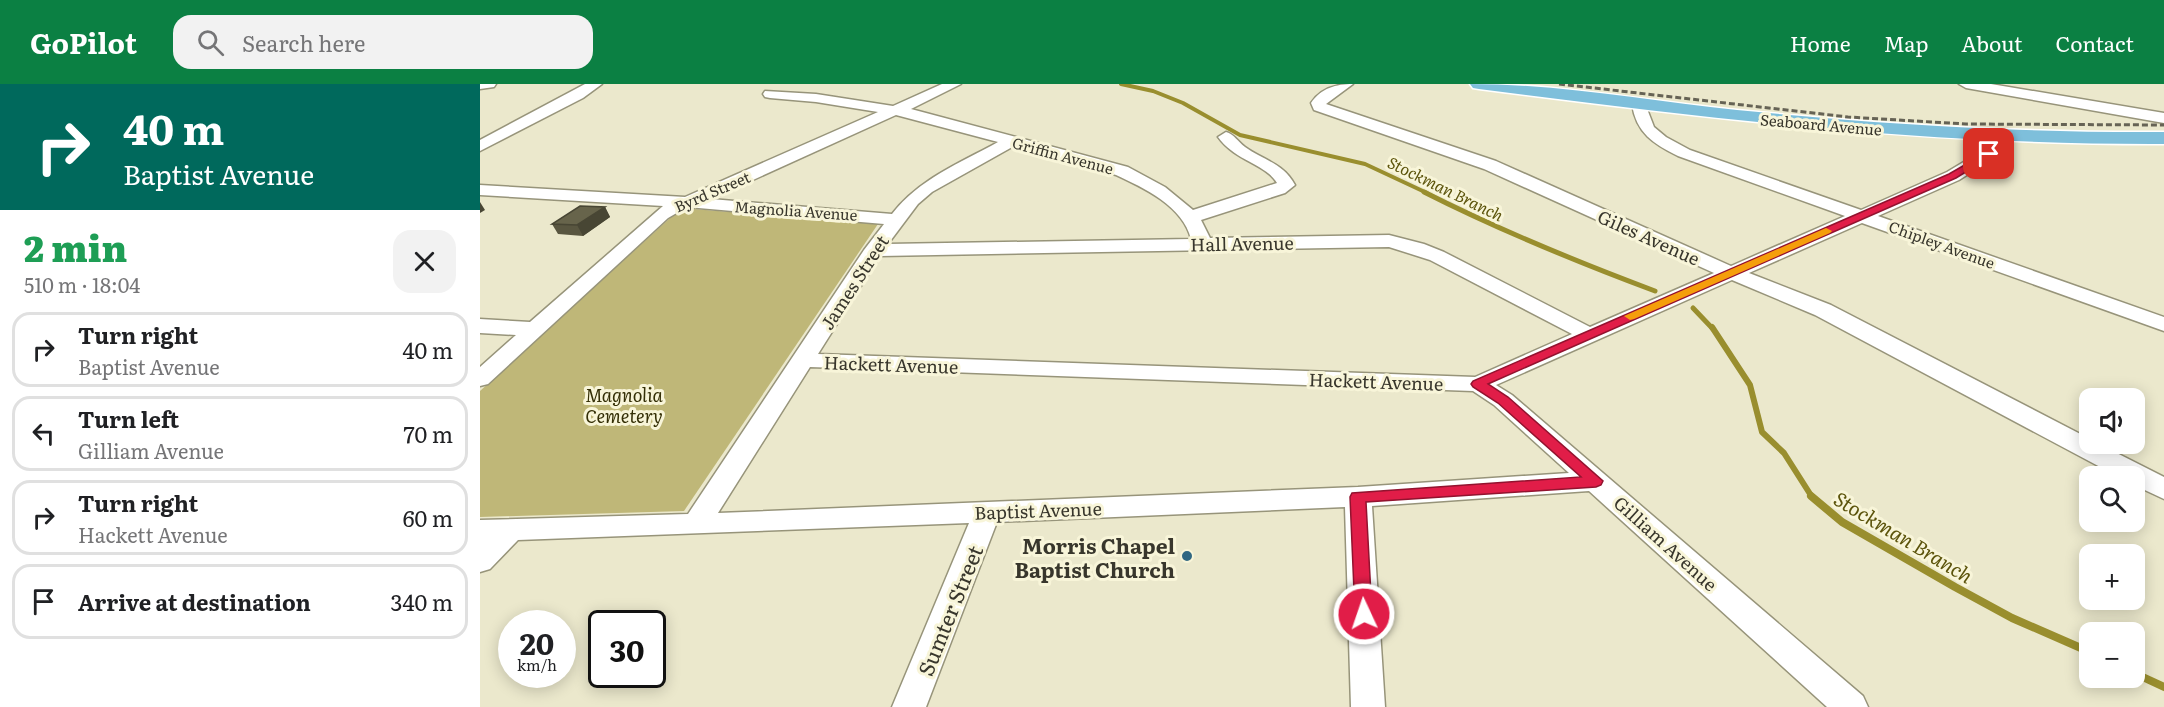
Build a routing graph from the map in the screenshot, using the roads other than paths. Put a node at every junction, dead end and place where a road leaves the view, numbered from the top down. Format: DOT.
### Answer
graph roads {
  1 [pos="489,84"];
  2 [pos="595,84"];
  3 [pos="954,84"];
  4 [pos="1346,84"];
  5 [pos="1479,84"];
  6 [pos="1966,84"];
  7 [pos="480,85"];
  8 [pos="770,94"];
  9 [pos="1639,104"];
  10 [pos="896,110"];
  11 [pos="2164,118"];
  12 [pos="1996,136"];
  13 [pos="1226,137"];
  14 [pos="2164,138"];
  15 [pos="1011,141"];
  16 [pos="480,146"];
  17 [pos="480,190"];
  18 [pos="685,202"];
  19 [pos="1862,215"];
  20 [pos="1191,217"];
  21 [pos="896,220"];
  22 [pos="1202,243"];
  23 [pos="874,250"];
  24 [pos="1730,273"];
  25 [pos="2164,324"];
  26 [pos="480,326"];
  27 [pos="535,329"];
  28 [pos="1588,334"];
  29 [pos="803,360"];
  30 [pos="480,379"];
  31 [pos="1478,384"];
  32 [pos="1596,481"];
  33 [pos="2164,489"];
  34 [pos="1358,497"];
  35 [pos="987,512"];
  36 [pos="697,523"];
  37 [pos="480,531"];
  38 [pos="510,531"];
  39 [pos="480,561"];
  40 [pos="909,707"];
  41 [pos="1368,707"];
  42 [pos="1851,707"];
  1 -- 7 [label="street"];
  2 -- 16 [label="street"];
  3 -- 10 [label="street, Byrd Street"];
  4 -- 24 [label="street, Giles Avenue"];
  5 -- 9 [label="main road, Seaboard Avenue"];
  6 -- 11 [label="street"];
  8 -- 10 [label="street, Griffin Avenue"];
  9 -- 12 [label="main road, Seaboard Avenue"];
  9 -- 19 [label="street, Chipley Avenue"];
  10 -- 15 [label="street, Griffin Avenue"];
  10 -- 18 [label="street, Byrd Street"];
  12 -- 14 [label="main road, Seaboard Avenue"];
  12 -- 19 [label="street, Hackett Avenue"];
  13 -- 20 [label="street"];
  15 -- 20 [label="street, Griffin Avenue"];
  15 -- 21 [label="street, James Street"];
  17 -- 18 [label="street, Magnolia Avenue"];
  18 -- 21 [label="street, Magnolia Avenue"];
  18 -- 27 [label="street, Byrd Street"];
  19 -- 24 [label="street, Hackett Avenue"];
  19 -- 25 [label="street, Chipley Avenue"];
  20 -- 22 [label="street"];
  21 -- 23 [label="street, James Street"];
  22 -- 23 [label="street, Hall Avenue"];
  22 -- 28 [label="street, Hall Avenue"];
  23 -- 29 [label="street, James Street"];
  24 -- 28 [label="street, Hackett Avenue"];
  24 -- 33 [label="street, Giles Avenue"];
  26 -- 27 [label="street"];
  27 -- 30 [label="street, Byrd Street"];
  28 -- 31 [label="street, Hackett Avenue"];
  29 -- 31 [label="street, Hackett Avenue"];
  29 -- 36 [label="street, James Street"];
  31 -- 32 [label="street, Gilliam Avenue"];
  32 -- 34 [label="street, Baptist Avenue"];
  32 -- 42 [label="street, Gilliam Avenue"];
  34 -- 35 [label="street, Baptist Avenue"];
  34 -- 41 [label="street"];
  35 -- 36 [label="street, Baptist Avenue"];
  35 -- 40 [label="street, Sumter Street"];
  36 -- 38 [label="street, Baptist Avenue"];
  37 -- 38 [label="street, Baptist Avenue"];
  38 -- 39 [label="street"];
}
